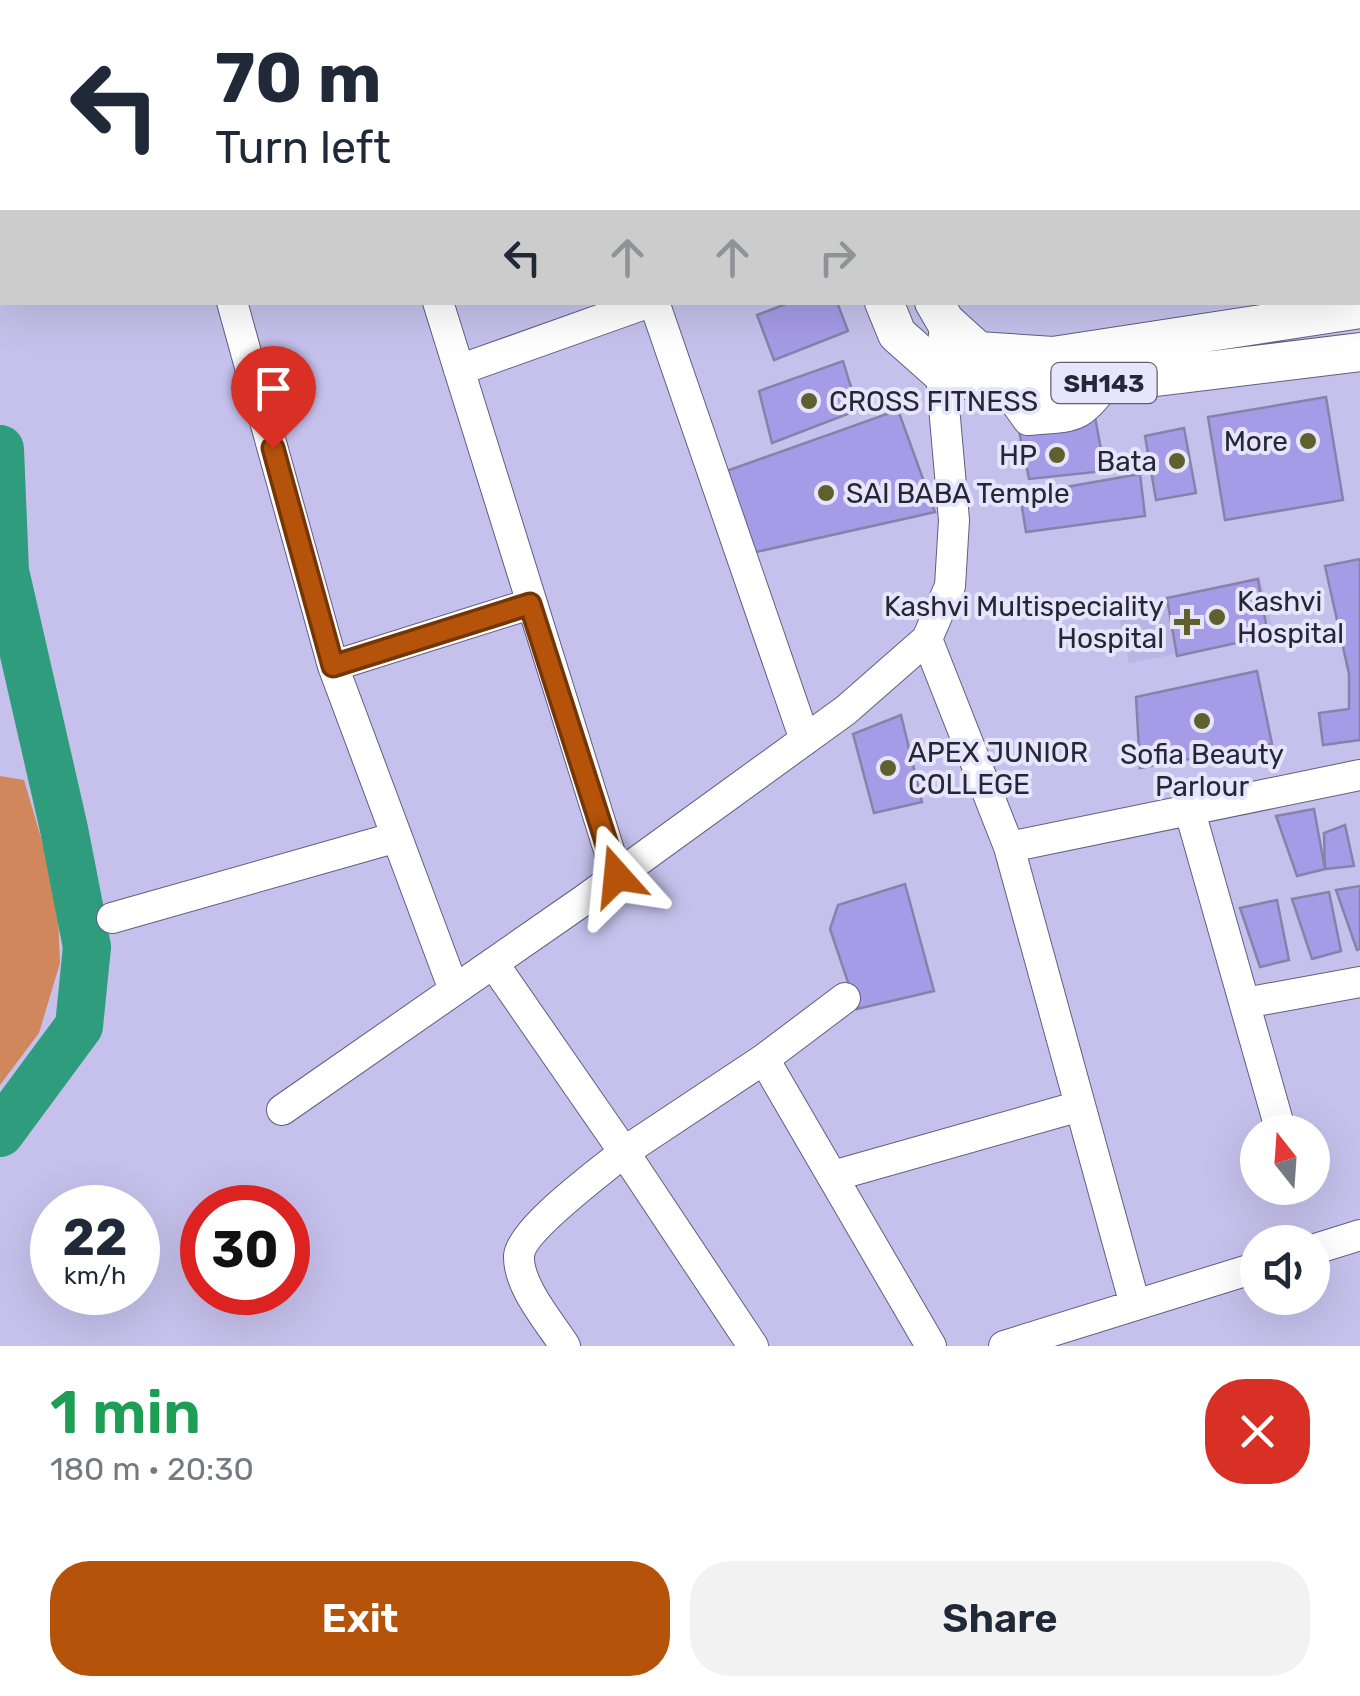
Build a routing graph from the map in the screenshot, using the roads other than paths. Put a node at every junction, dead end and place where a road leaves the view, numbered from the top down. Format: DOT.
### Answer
graph roads {
  1 [pos="233,305"];
  2 [pos="439,305"];
  3 [pos="643,305"];
  4 [pos="653,305"];
  5 [pos="885,305"];
  6 [pos="1360,309"];
  7 [pos="939,312"];
  8 [pos="1360,352"];
  9 [pos="458,370"];
  10 [pos="942,374"];
  11 [pos="530,604"];
  12 [pos="927,638"];
  13 [pos="333,666"];
  14 [pos="804,740"];
  15 [pos="1360,774"];
  16 [pos="1190,808"];
  17 [pos="397,837"];
  18 [pos="1009,847"];
  19 [pos="617,876"];
  20 [pos="112,918"];
  21 [pos="493,963"];
  22 [pos="1360,982"];
  23 [pos="454,990"];
  24 [pos="844,998"];
  25 [pos="1245,1003"];
  26 [pos="764,1059"];
  27 [pos="1080,1106"];
  28 [pos="282,1110"];
  29 [pos="1277,1115"];
  30 [pos="624,1152"];
  31 [pos="832,1176"];
  32 [pos="1360,1235"];
  33 [pos="1330,1244"];
  34 [pos="1240,1273"];
  35 [pos="1135,1305"];
  36 [pos="565,1346"];
  37 [pos="753,1346"];
  38 [pos="932,1346"];
  39 [pos="1004,1346"];
  1 -- 13 [label="street"];
  2 -- 9 [label="street"];
  3 -- 9 [label="street"];
  4 -- 14 [label="street"];
  5 -- 10 [label="main road, SH143"];
  6 -- 7 [label="main road, SH143"];
  7 -- 10 [label="street"];
  8 -- 10 [label="main road, SH143"];
  9 -- 11 [label="street"];
  10 -- 12 [label="street"];
  11 -- 13 [label="street"];
  11 -- 19 [label="street"];
  12 -- 14 [label="street"];
  12 -- 18 [label="street"];
  13 -- 17 [label="street"];
  14 -- 19 [label="street"];
  15 -- 16 [label="street"];
  16 -- 18 [label="street"];
  16 -- 25 [label="street"];
  17 -- 20 [label="street"];
  17 -- 23 [label="street"];
  18 -- 27 [label="street"];
  19 -- 21 [label="street"];
  21 -- 23 [label="street"];
  21 -- 30 [label="street"];
  22 -- 25 [label="street"];
  23 -- 28 [label="street"];
  24 -- 26 [label="street"];
  25 -- 29 [label="street"];
  26 -- 30 [label="street"];
  26 -- 31 [label="street"];
  27 -- 31 [label="street"];
  27 -- 35 [label="street"];
  30 -- 36 [label="street"];
  30 -- 37 [label="street"];
  31 -- 38 [label="street"];
  32 -- 33 [label="street"];
  34 -- 35 [label="street"];
  35 -- 39 [label="street"];
}
